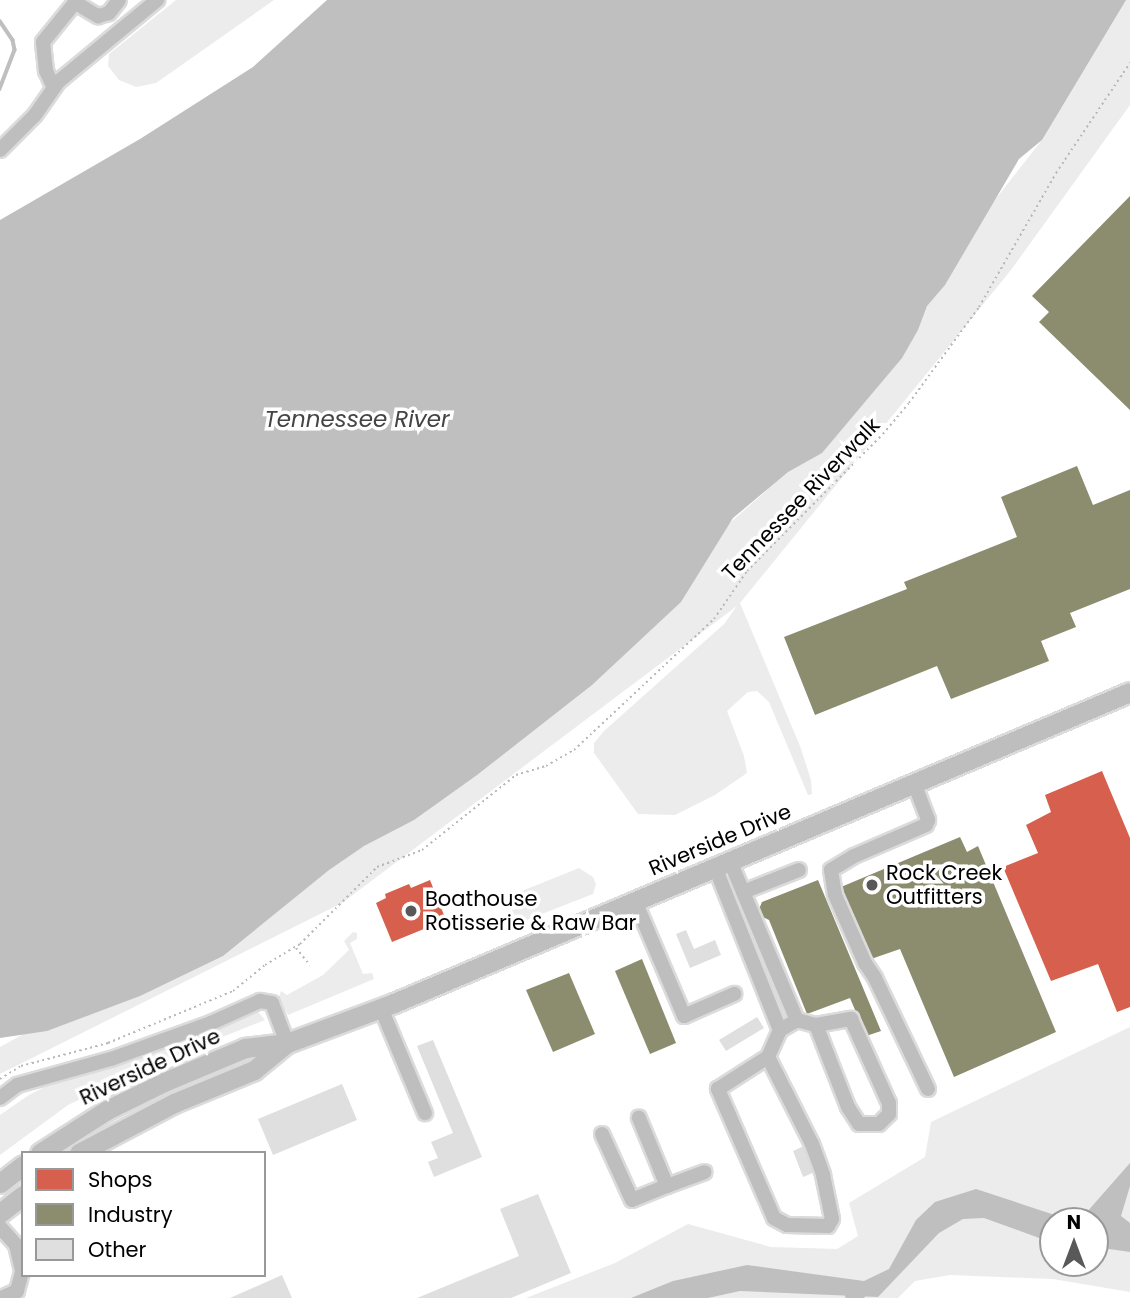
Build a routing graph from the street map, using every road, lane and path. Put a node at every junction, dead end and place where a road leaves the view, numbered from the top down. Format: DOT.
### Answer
graph roads {
  1 [pos="119,0"];
  2 [pos="158,0"];
  3 [pos="77,1"];
  4 [pos="1130,63"];
  5 [pos="53,86"];
  6 [pos="0,150"];
  7 [pos="1130,692"];
  8 [pos="914,783"];
  9 [pos="723,864"];
  10 [pos="799,870"];
  11 [pos="743,892"];
  12 [pos="635,901"];
  13 [pos="296,947"];
  14 [pos="310,965"];
  15 [pos="734,993"];
  16 [pos="381,1008"];
  17 [pos="797,1020"];
  18 [pos="816,1026"];
  19 [pos="780,1030"];
  20 [pos="287,1042"];
  21 [pos="768,1057"];
  22 [pos="0,1079"];
  23 [pos="928,1089"];
  24 [pos="0,1098"];
  25 [pos="425,1113"];
  26 [pos="639,1118"];
  27 [pos="602,1134"];
  28 [pos="43,1151"];
  29 [pos="83,1151"];
  30 [pos="21,1167"];
  31 [pos="705,1172"];
  32 [pos="0,1183"];
  33 [pos="667,1186"];
  34 [pos="21,1197"];
  35 [pos="0,1213"];
  36 [pos="0,1227"];
  37 [pos="21,1268"];
  38 [pos="21,1276"];
  39 [pos="1,1298"];
  1 -- 3 [label="lane"];
  2 -- 5 [label="lane"];
  3 -- 5 [label="lane"];
  4 -- 13 [label="path, Tennessee Riverwalk"];
  5 -- 6 [label="lane"];
  7 -- 8 [label="main road, Riverside Drive"];
  8 -- 9 [label="main road, Riverside Drive"];
  8 -- 23 [label="lane"];
  9 -- 11 [label="lane"];
  9 -- 12 [label="main road, Riverside Drive"];
  9 -- 19 [label="lane"];
  10 -- 11 [label="lane"];
  11 -- 17 [label="lane"];
  12 -- 15 [label="lane"];
  12 -- 16 [label="main road, Riverside Drive"];
  13 -- 14 [label="path"];
  13 -- 22 [label="path, Tennessee Riverwalk"];
  16 -- 20 [label="main road, Riverside Drive"];
  16 -- 25 [label="lane"];
  17 -- 18 [label="lane"];
  17 -- 19 [label="lane"];
  18 -- 18 [label="lane"];
  19 -- 21 [label="lane"];
  20 -- 24 [label="lane"];
  20 -- 28 [label="main road, Riverside Drive"];
  20 -- 29 [label="main road, Riverside Drive"];
  21 -- 21 [label="lane"];
  26 -- 33 [label="lane"];
  27 -- 33 [label="lane"];
  30 -- 32 [label="main road"];
  31 -- 33 [label="lane"];
  34 -- 35 [label="main road"];
  36 -- 37 [label="lane"];
  38 -- 39 [label="lane"];
}
